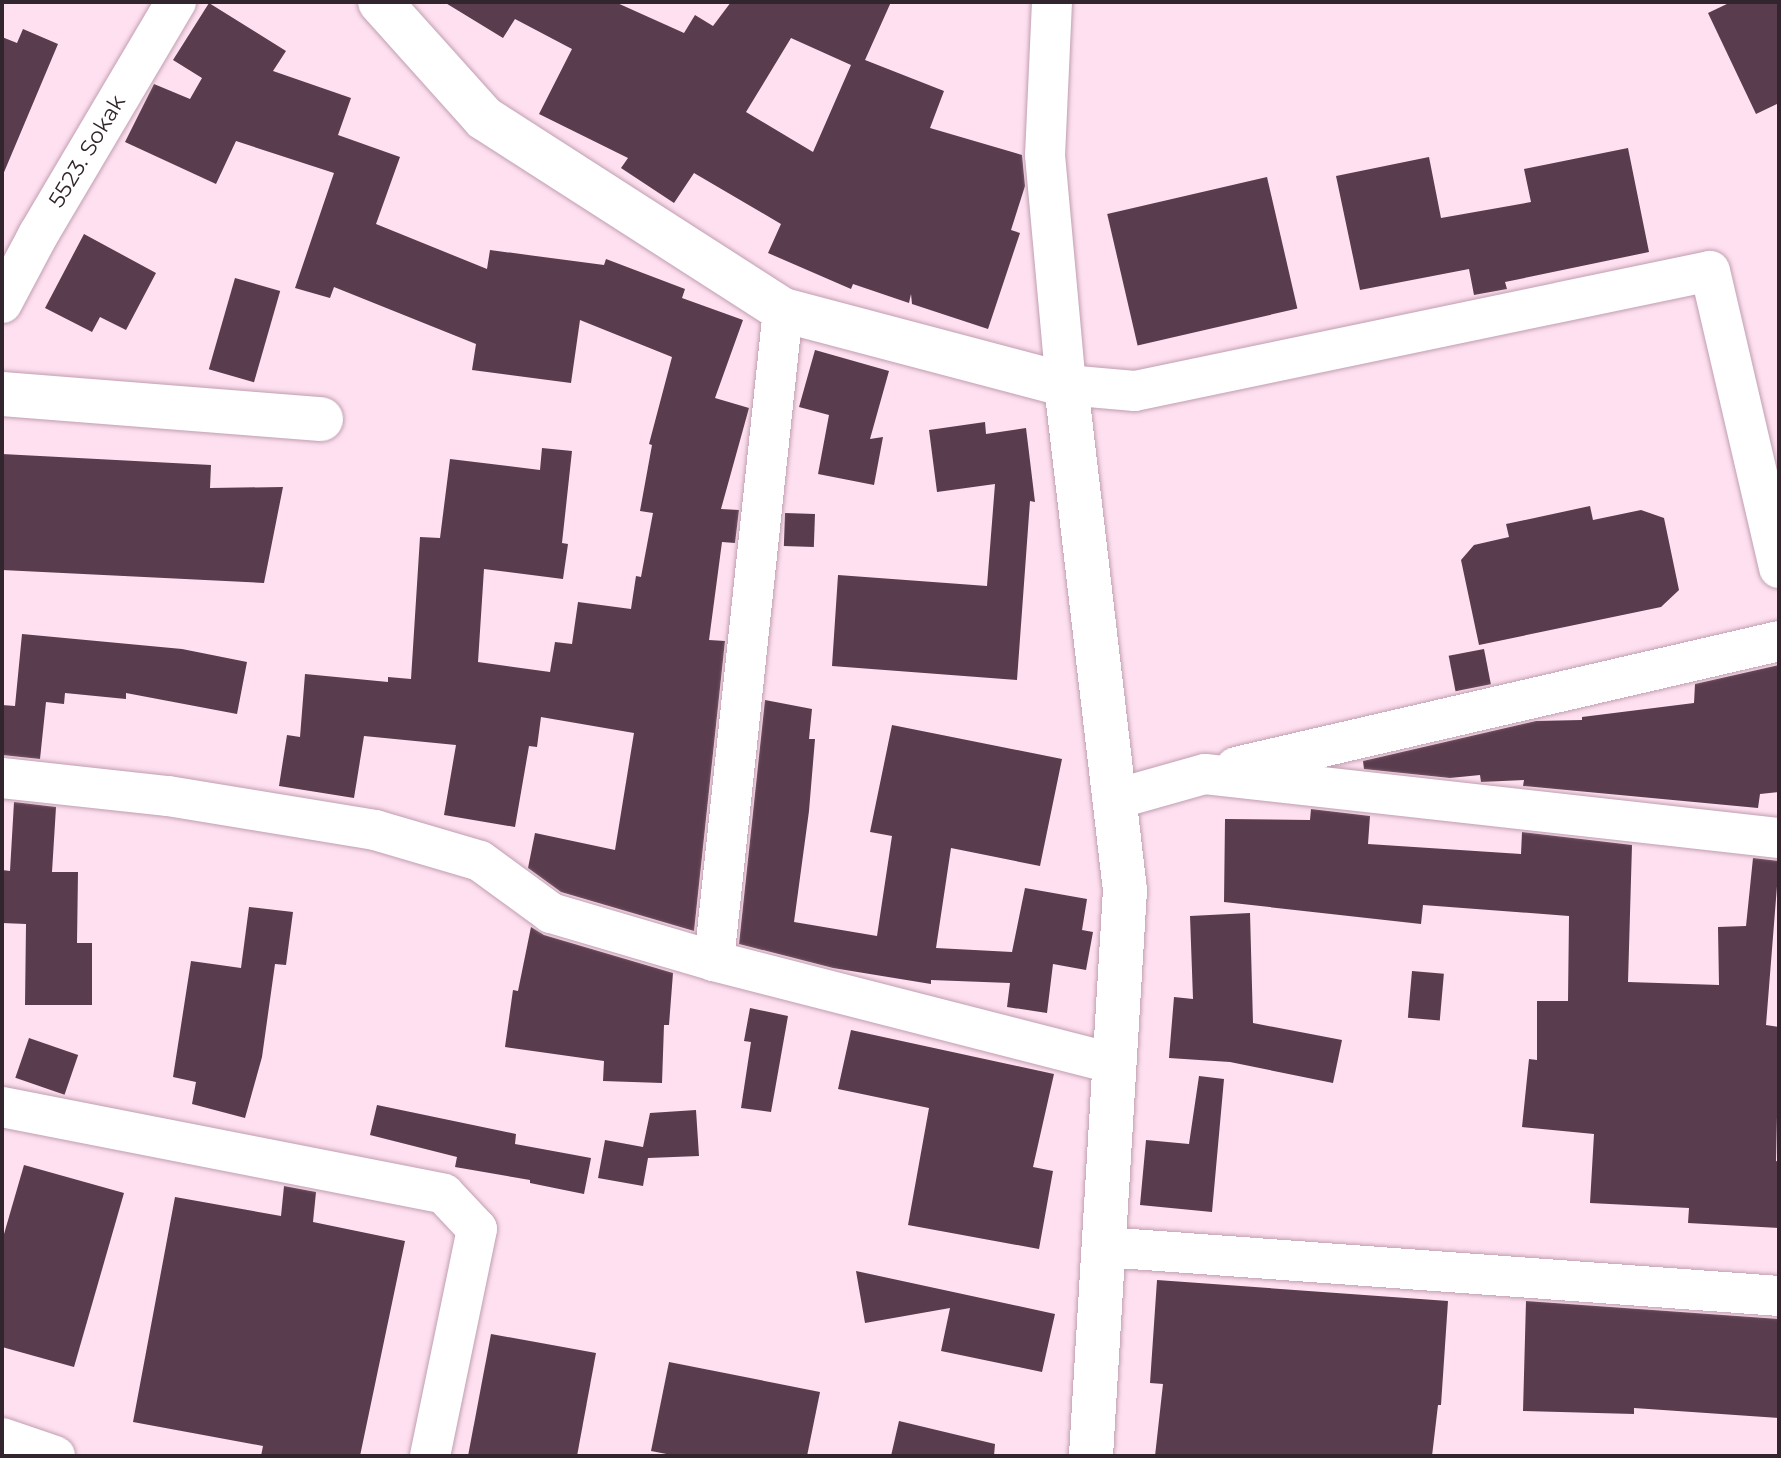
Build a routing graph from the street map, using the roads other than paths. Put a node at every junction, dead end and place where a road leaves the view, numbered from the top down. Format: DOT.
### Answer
graph roads {
  1 [pos="176,2"];
  2 [pos="380,2"];
  3 [pos="1052,2"];
  4 [pos="2,303"];
  5 [pos="783,310"];
  6 [pos="1066,385"];
  7 [pos="2,394"];
  8 [pos="321,419"];
  9 [pos="1779,568"];
  10 [pos="1779,641"];
  11 [pos="1205,774"];
  12 [pos="2,778"];
  13 [pos="1116,799"];
  14 [pos="1779,838"];
  15 [pos="714,961"];
  16 [pos="1114,1064"];
  17 [pos="2,1107"];
  18 [pos="1104,1247"];
  19 [pos="1779,1296"];
  20 [pos="2,1438"];
  21 [pos="55,1456"];
  22 [pos="430,1456"];
  23 [pos="1091,1456"];
  1 -- 4 [label="street, 5523. Sokak"];
  2 -- 5 [label="street"];
  3 -- 6 [label="street"];
  5 -- 6 [label="street"];
  5 -- 15 [label="street"];
  6 -- 9 [label="street"];
  6 -- 13 [label="street"];
  7 -- 8 [label="street"];
  10 -- 11 [label="street"];
  11 -- 13 [label="street"];
  11 -- 14 [label="street"];
  12 -- 15 [label="street"];
  13 -- 16 [label="street"];
  15 -- 16 [label="street"];
  16 -- 18 [label="street"];
  17 -- 22 [label="street"];
  18 -- 19 [label="street"];
  18 -- 23 [label="street"];
  20 -- 21 [label="street"];
}
